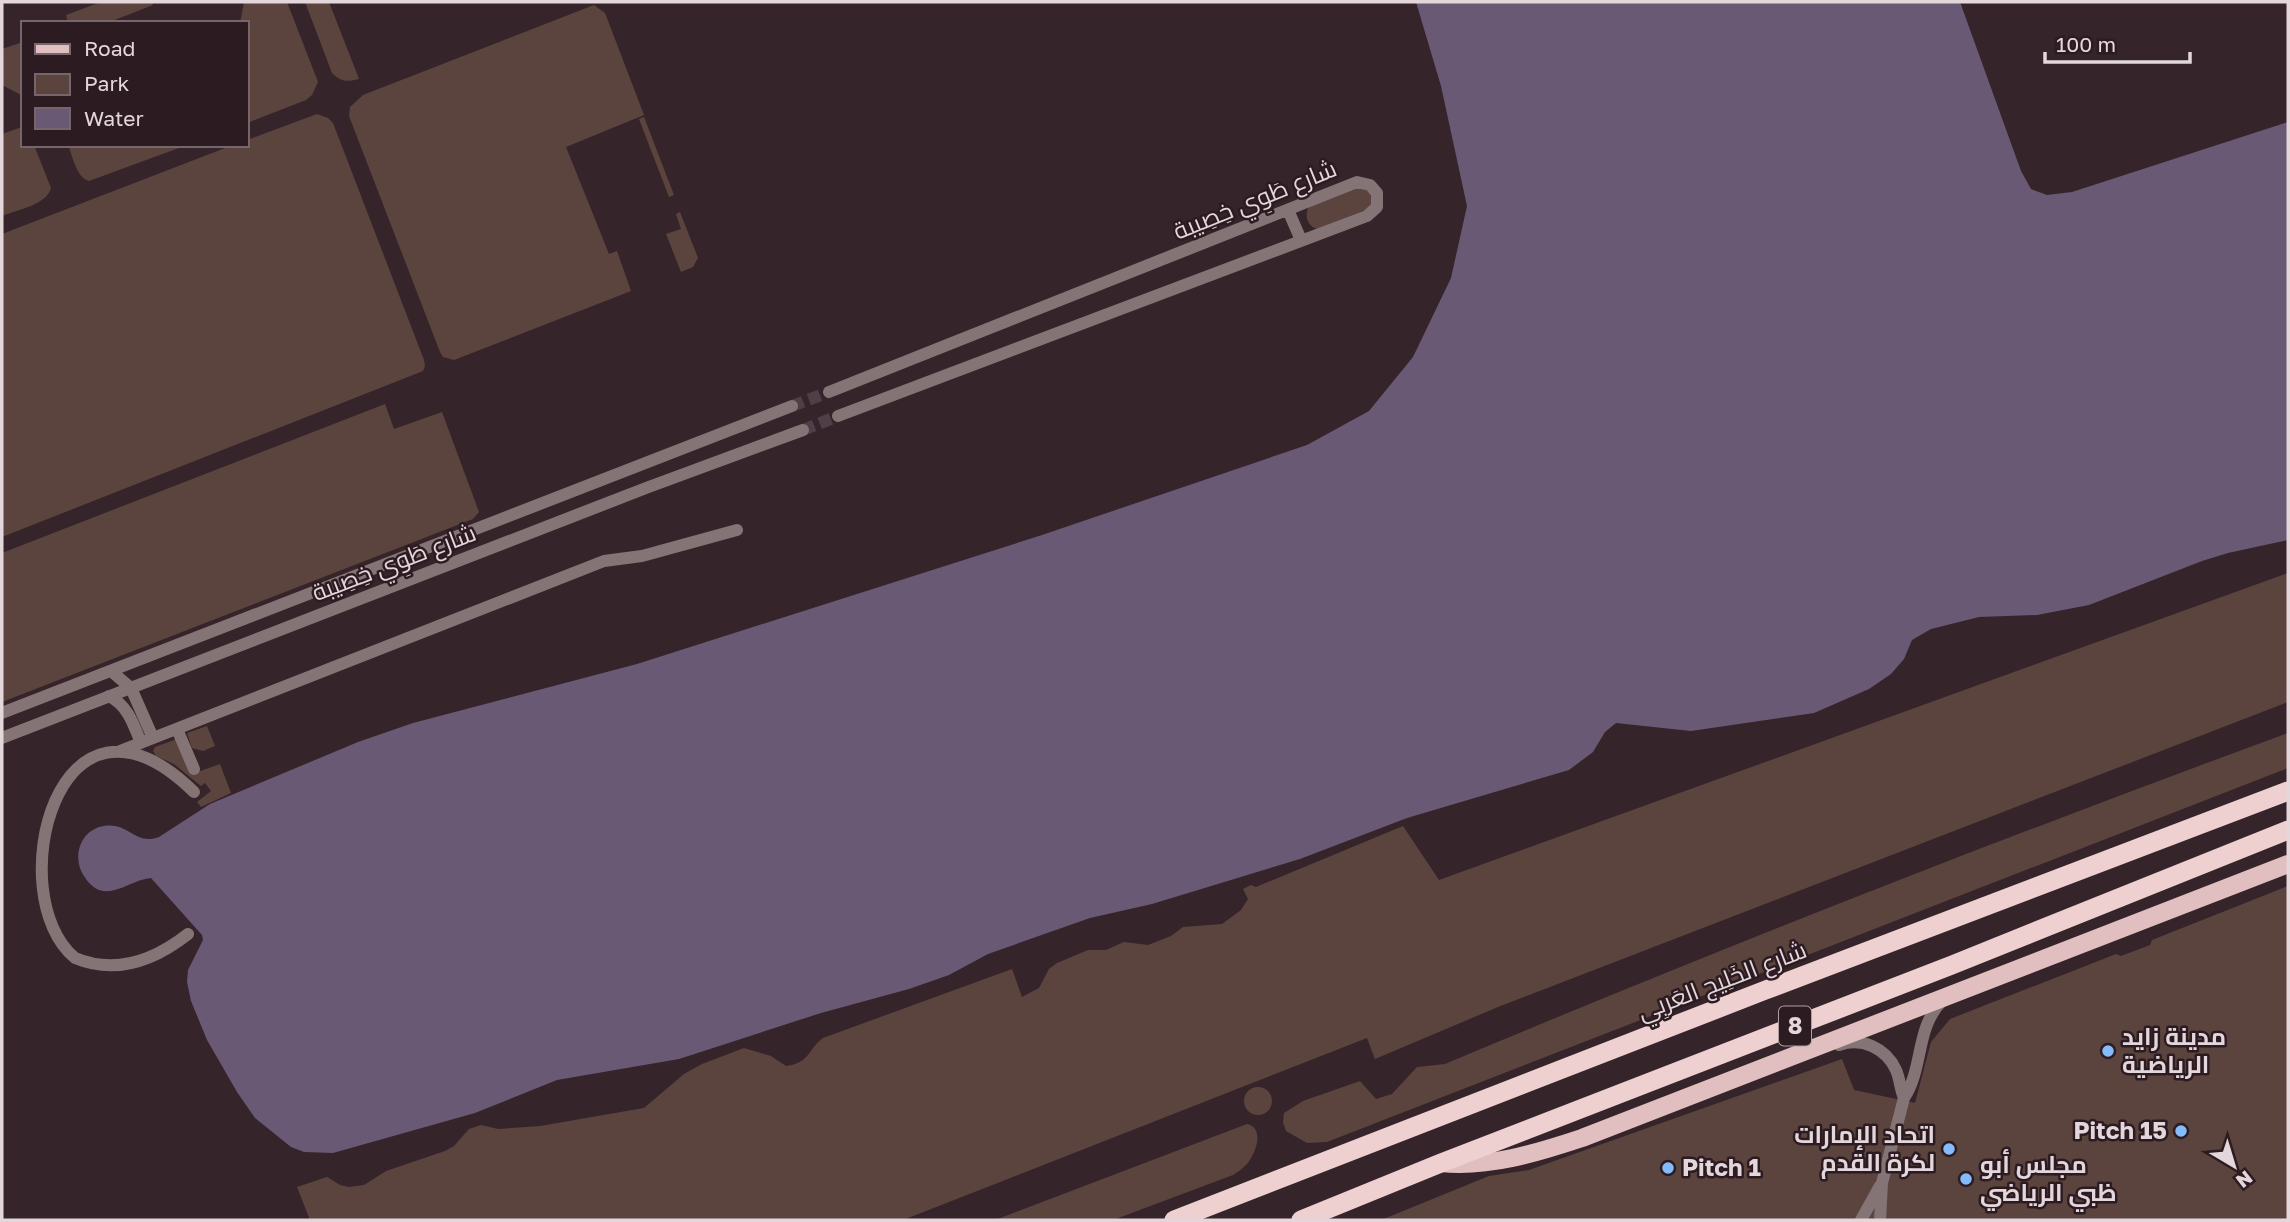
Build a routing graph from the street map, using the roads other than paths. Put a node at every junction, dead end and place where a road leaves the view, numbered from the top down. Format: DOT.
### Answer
graph roads {
  1 [pos="1288,210"];
  2 [pos="1301,240"];
  3 [pos="829,392"];
  4 [pos="792,406"];
  5 [pos="776,413"];
  6 [pos="838,416"];
  7 [pos="803,430"];
  8 [pos="785,437"];
  9 [pos="737,530"];
  10 [pos="111,671"];
  11 [pos="131,688"];
  12 [pos="109,696"];
  13 [pos="2,713"];
  14 [pos="177,729"];
  15 [pos="2,738"];
  16 [pos="147,740"];
  17 [pos="120,751"];
  18 [pos="60,768"];
  19 [pos="194,769"];
  20 [pos="194,792"];
  21 [pos="2288,792"];
  22 [pos="2288,830"];
  23 [pos="2288,864"];
  24 [pos="188,934"];
  25 [pos="45,941"];
  26 [pos="1949,996"];
  27 [pos="1791,1057"];
  28 [pos="1904,1098"];
  29 [pos="1441,1163"];
  30 [pos="1882,1183"];
  31 [pos="1174,1220"];
  32 [pos="1301,1220"];
  33 [pos="1860,1220"];
  34 [pos="1881,1220"];
  1 -- 2 [label="street"];
  1 -- 2 [label="street, شارع طَوِي خِصِيبة"];
  1 -- 3 [label="street, شارع طَوِي خِصِيبة"];
  2 -- 6 [label="street, شارع طَوِي خِصِيبة"];
  4 -- 5 [label="street, شارع طَوِي خِصِيبة"];
  5 -- 8 [label="street"];
  5 -- 10 [label="street, شارع طَوِي خِصِيبة"];
  7 -- 8 [label="street, شارع طَوِي خِصِيبة"];
  8 -- 11 [label="street, شارع طَوِي خِصِيبة"];
  9 -- 14 [label="street"];
  10 -- 11 [label="street"];
  10 -- 13 [label="street, شارع طَوِي خِصِيبة"];
  11 -- 12 [label="street, شارع طَوِي خِصِيبة"];
  11 -- 16 [label="street"];
  12 -- 15 [label="street, شارع طَوِي خِصِيبة"];
  12 -- 16 [label="street"];
  14 -- 16 [label="street"];
  14 -- 19 [label="street"];
  16 -- 17 [label="street"];
  17 -- 18 [label="street"];
  17 -- 20 [label="street"];
  21 -- 31 [label="highway, شارع الخَلِيج العَربِي / 8"];
  22 -- 29 [label="highway, 8"];
  23 -- 26 [label="main road"];
  24 -- 25 [label="street"];
  26 -- 27 [label="main road"];
  26 -- 28 [label="street"];
  27 -- 28 [label="street"];
  27 -- 29 [label="main road"];
  28 -- 30 [label="street"];
  29 -- 32 [label="highway, 8"];
  30 -- 33 [label="street"];
  30 -- 34 [label="street"];
}
